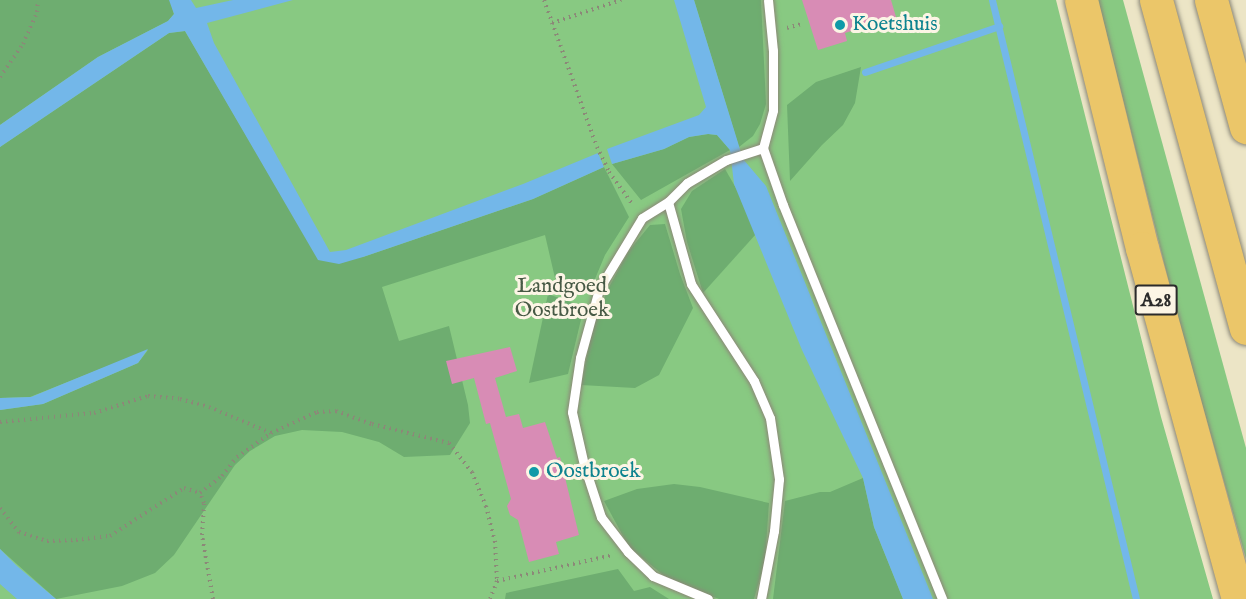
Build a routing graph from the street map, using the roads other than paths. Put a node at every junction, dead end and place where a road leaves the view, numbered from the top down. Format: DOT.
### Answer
graph roads {
  1 [pos="768,0"];
  2 [pos="1081,0"];
  3 [pos="1156,0"];
  4 [pos="1211,0"];
  5 [pos="1246,127"];
  6 [pos="763,148"];
  7 [pos="668,202"];
  8 [pos="1246,328"];
  9 [pos="708,599"];
  10 [pos="761,599"];
  11 [pos="942,599"];
  12 [pos="1238,599"];
  1 -- 6 [label="lane"];
  2 -- 12 [label="highway, A28"];
  3 -- 8 [label="highway"];
  4 -- 5 [label="highway"];
  6 -- 7 [label="lane"];
  6 -- 11 [label="lane"];
  7 -- 9 [label="lane"];
  7 -- 10 [label="lane"];
}
